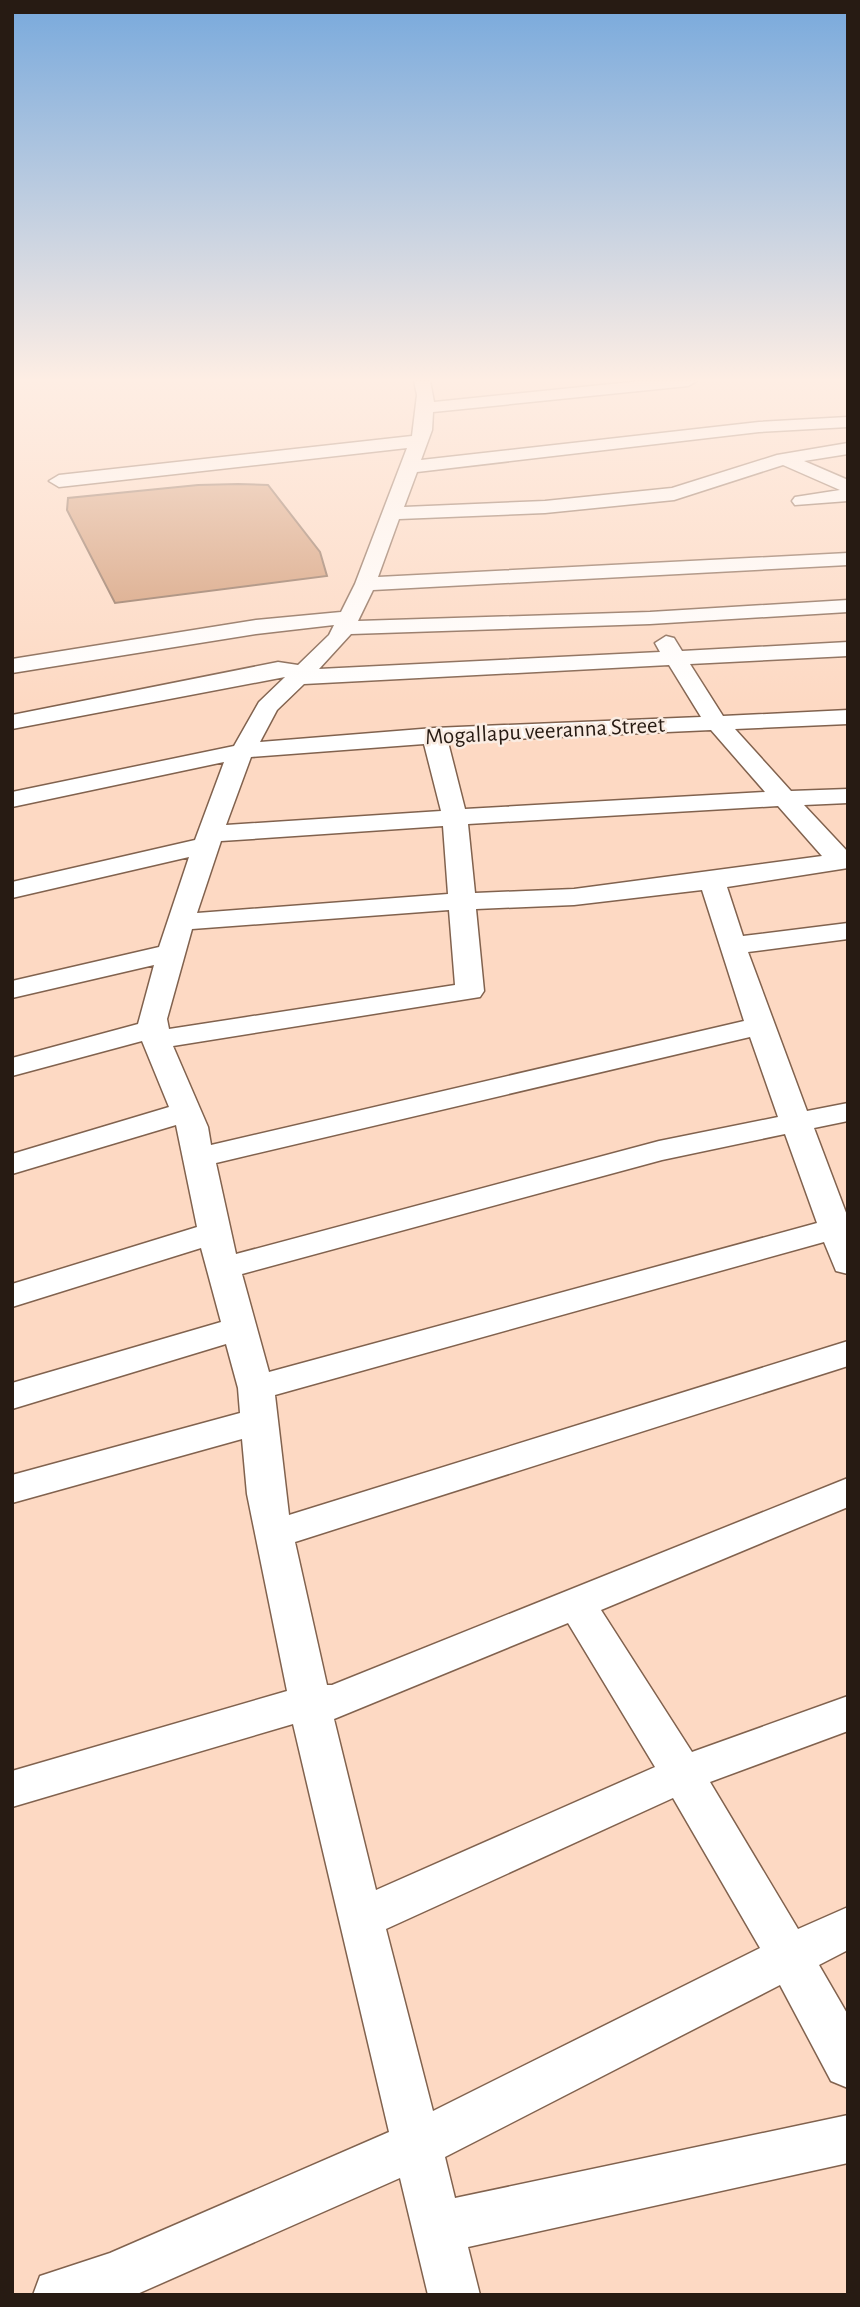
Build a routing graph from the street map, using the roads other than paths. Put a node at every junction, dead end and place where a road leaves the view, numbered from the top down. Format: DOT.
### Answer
graph roads {
  1 [pos="400,489"];
  2 [pos="691,489"];
  3 [pos="848,495"];
  4 [pos="802,501"];
  5 [pos="390,514"];
  6 [pos="848,559"];
  7 [pos="365,584"];
  8 [pos="848,606"];
  9 [pos="650,618"];
  10 [pos="347,622"];
  11 [pos="848,649"];
  12 [pos="675,657"];
  13 [pos="13,665"];
  14 [pos="301,675"];
  15 [pos="848,717"];
  16 [pos="715,721"];
  17 [pos="12,722"];
  18 [pos="434,735"];
  19 [pos="243,751"];
  20 [pos="848,796"];
  21 [pos="12,800"];
  22 [pos="784,800"];
  23 [pos="455,818"];
  24 [pos="208,839"];
  25 [pos="843,860"];
  26 [pos="712,881"];
  27 [pos="12,890"];
  28 [pos="462,901"];
  29 [pos="848,931"];
  30 [pos="175,938"];
  31 [pos="732,946"];
  32 [pos="12,990"];
  33 [pos="761,1026"];
  34 [pos="155,1035"];
  35 [pos="12,1067"];
  36 [pos="186,1112"];
  37 [pos="848,1112"];
  38 [pos="797,1121"];
  39 [pos="200,1157"];
  40 [pos="12,1164"];
  41 [pos="832,1229"];
  42 [pos="215,1233"];
  43 [pos="848,1264"];
  44 [pos="223,1268"];
  45 [pos="12,1296"];
  46 [pos="240,1328"];
  47 [pos="848,1353"];
  48 [pos="12,1396"];
  49 [pos="258,1405"];
  50 [pos="12,1489"];
  51 [pos="848,1492"];
  52 [pos="275,1534"];
  53 [pos="576,1603"];
  54 [pos="309,1702"];
  55 [pos="848,1713"];
  56 [pos="682,1774"];
  57 [pos="12,1789"];
  58 [pos="360,1919"];
  59 [pos="848,1927"];
  60 [pos="790,1958"];
  61 [pos="848,2065"];
  62 [pos="848,2139"];
  63 [pos="415,2146"];
  64 [pos="435,2228"];
  65 [pos="59,2295"];
  66 [pos="454,2295"];
  1 -- 5 [label="street"];
  2 -- 5 [label="street"];
  3 -- 4 [label="street"];
  5 -- 7 [label="street"];
  6 -- 7 [label="street"];
  7 -- 10 [label="street"];
  8 -- 9 [label="street"];
  9 -- 10 [label="street"];
  9 -- 12 [label="street"];
  10 -- 13 [label="street"];
  10 -- 14 [label="street"];
  11 -- 12 [label="street"];
  12 -- 14 [label="street"];
  12 -- 16 [label="street"];
  14 -- 17 [label="street"];
  14 -- 19 [label="street"];
  15 -- 16 [label="street, Mogallapu veeranna Street"];
  16 -- 18 [label="street, Mogallapu veeranna Street"];
  16 -- 22 [label="street"];
  18 -- 19 [label="street, Mogallapu veeranna Street"];
  18 -- 23 [label="street"];
  19 -- 21 [label="street, Mogallapu veeranna Street"];
  19 -- 24 [label="street"];
  20 -- 22 [label="street"];
  22 -- 23 [label="street"];
  22 -- 25 [label="street"];
  23 -- 24 [label="street"];
  23 -- 28 [label="street"];
  24 -- 27 [label="street"];
  24 -- 30 [label="street"];
  25 -- 26 [label="street"];
  26 -- 28 [label="street"];
  26 -- 31 [label="street"];
  28 -- 30 [label="street"];
  28 -- 34 [label="street"];
  29 -- 31 [label="street"];
  30 -- 32 [label="street"];
  30 -- 34 [label="street"];
  31 -- 33 [label="street"];
  33 -- 38 [label="street"];
  33 -- 39 [label="street"];
  34 -- 35 [label="street"];
  34 -- 36 [label="street"];
  36 -- 39 [label="street"];
  36 -- 40 [label="street"];
  37 -- 38 [label="street"];
  38 -- 41 [label="street"];
  38 -- 44 [label="street"];
  39 -- 42 [label="street"];
  41 -- 43 [label="street"];
  41 -- 49 [label="street"];
  42 -- 44 [label="street"];
  42 -- 45 [label="street"];
  44 -- 46 [label="street"];
  46 -- 48 [label="street"];
  46 -- 49 [label="street"];
  47 -- 52 [label="street"];
  49 -- 50 [label="street"];
  49 -- 52 [label="street"];
  51 -- 53 [label="street"];
  52 -- 54 [label="street"];
  53 -- 54 [label="street"];
  53 -- 56 [label="street"];
  54 -- 57 [label="street"];
  54 -- 58 [label="street"];
  55 -- 56 [label="street"];
  56 -- 58 [label="street"];
  56 -- 60 [label="street"];
  58 -- 63 [label="street"];
  59 -- 60 [label="street"];
  60 -- 61 [label="street"];
  60 -- 63 [label="street"];
  62 -- 64 [label="street"];
  63 -- 64 [label="street"];
  63 -- 65 [label="street"];
  64 -- 66 [label="street"];
}
